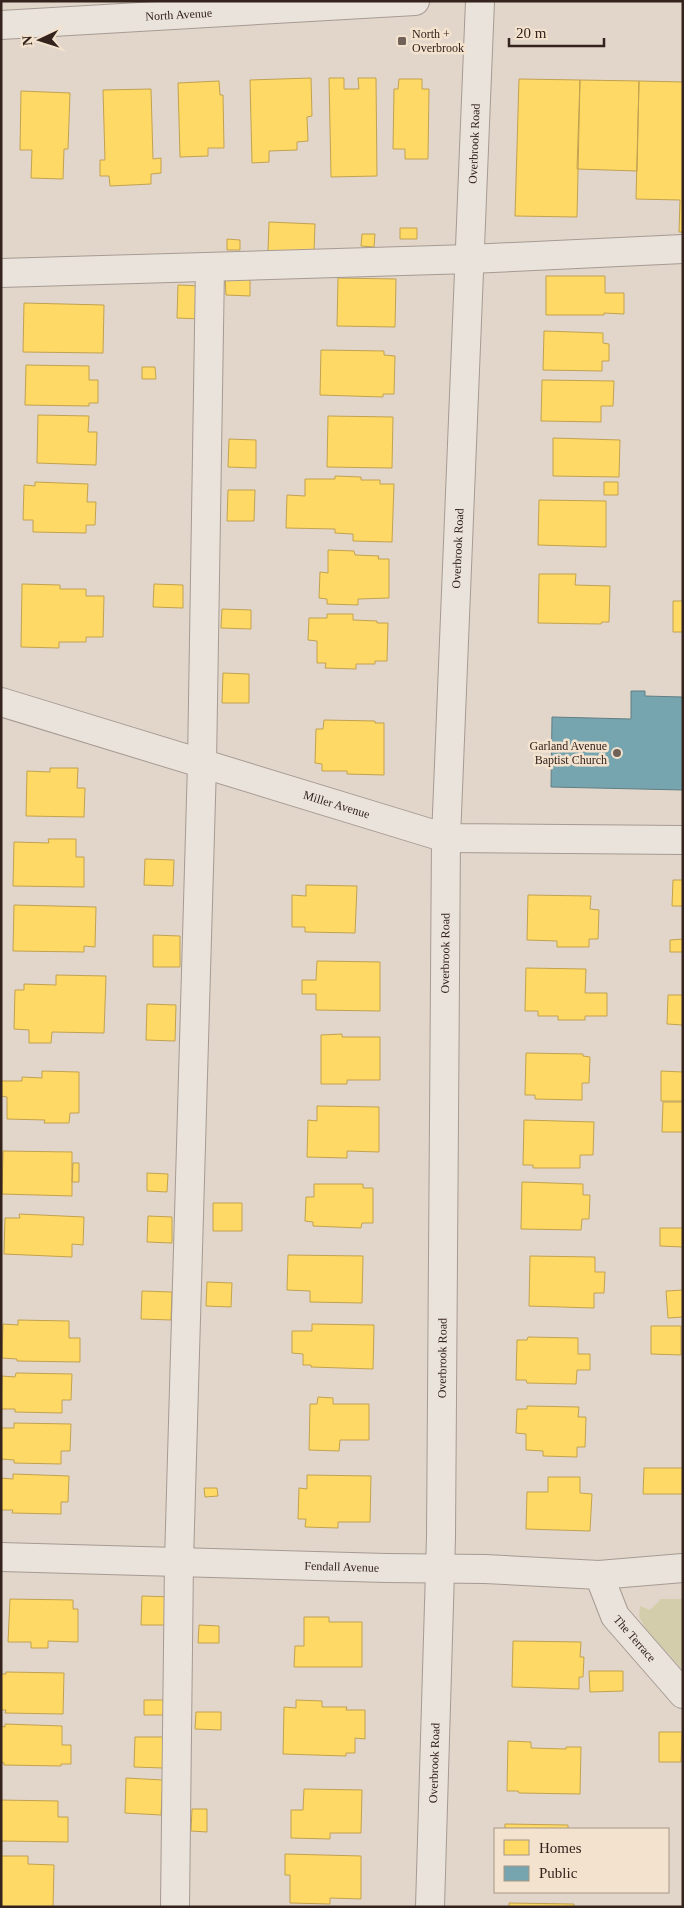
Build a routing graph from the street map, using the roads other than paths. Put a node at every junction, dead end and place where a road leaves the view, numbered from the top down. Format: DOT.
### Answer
graph roads {
  1 [pos="415,1"];
  2 [pos="480,1"];
  3 [pos="36,12"];
  4 [pos="1,25"];
  5 [pos="683,249"];
  6 [pos="470,259"];
  7 [pos="210,267"];
  8 [pos="1,273"];
  9 [pos="1,702"];
  10 [pos="202,764"];
  11 [pos="446,838"];
  12 [pos="683,840"];
  13 [pos="1,1557"];
  14 [pos="180,1561"];
  15 [pos="440,1568"];
  16 [pos="683,1568"];
  17 [pos="599,1575"];
  18 [pos="683,1694"];
  19 [pos="175,1907"];
  20 [pos="430,1907"];
  1 -- 3 [label="street, North Avenue"];
  2 -- 6 [label="street, Overbrook Road"];
  3 -- 4 [label="street, North Avenue"];
  5 -- 6 [label="street"];
  6 -- 7 [label="street"];
  6 -- 11 [label="street, Overbrook Road"];
  7 -- 8 [label="street"];
  7 -- 10 [label="street"];
  9 -- 10 [label="street, Miller Avenue"];
  10 -- 11 [label="street, Miller Avenue"];
  10 -- 14 [label="street"];
  11 -- 12 [label="street, Miller Avenue"];
  11 -- 15 [label="street, Overbrook Road"];
  13 -- 14 [label="street, Fendall Avenue"];
  14 -- 15 [label="street, Fendall Avenue"];
  14 -- 19 [label="street"];
  15 -- 17 [label="street, Fendall Avenue"];
  15 -- 20 [label="street, Overbrook Road"];
  16 -- 17 [label="street, Fendall Avenue"];
  17 -- 18 [label="street, The Terrace"];
}
